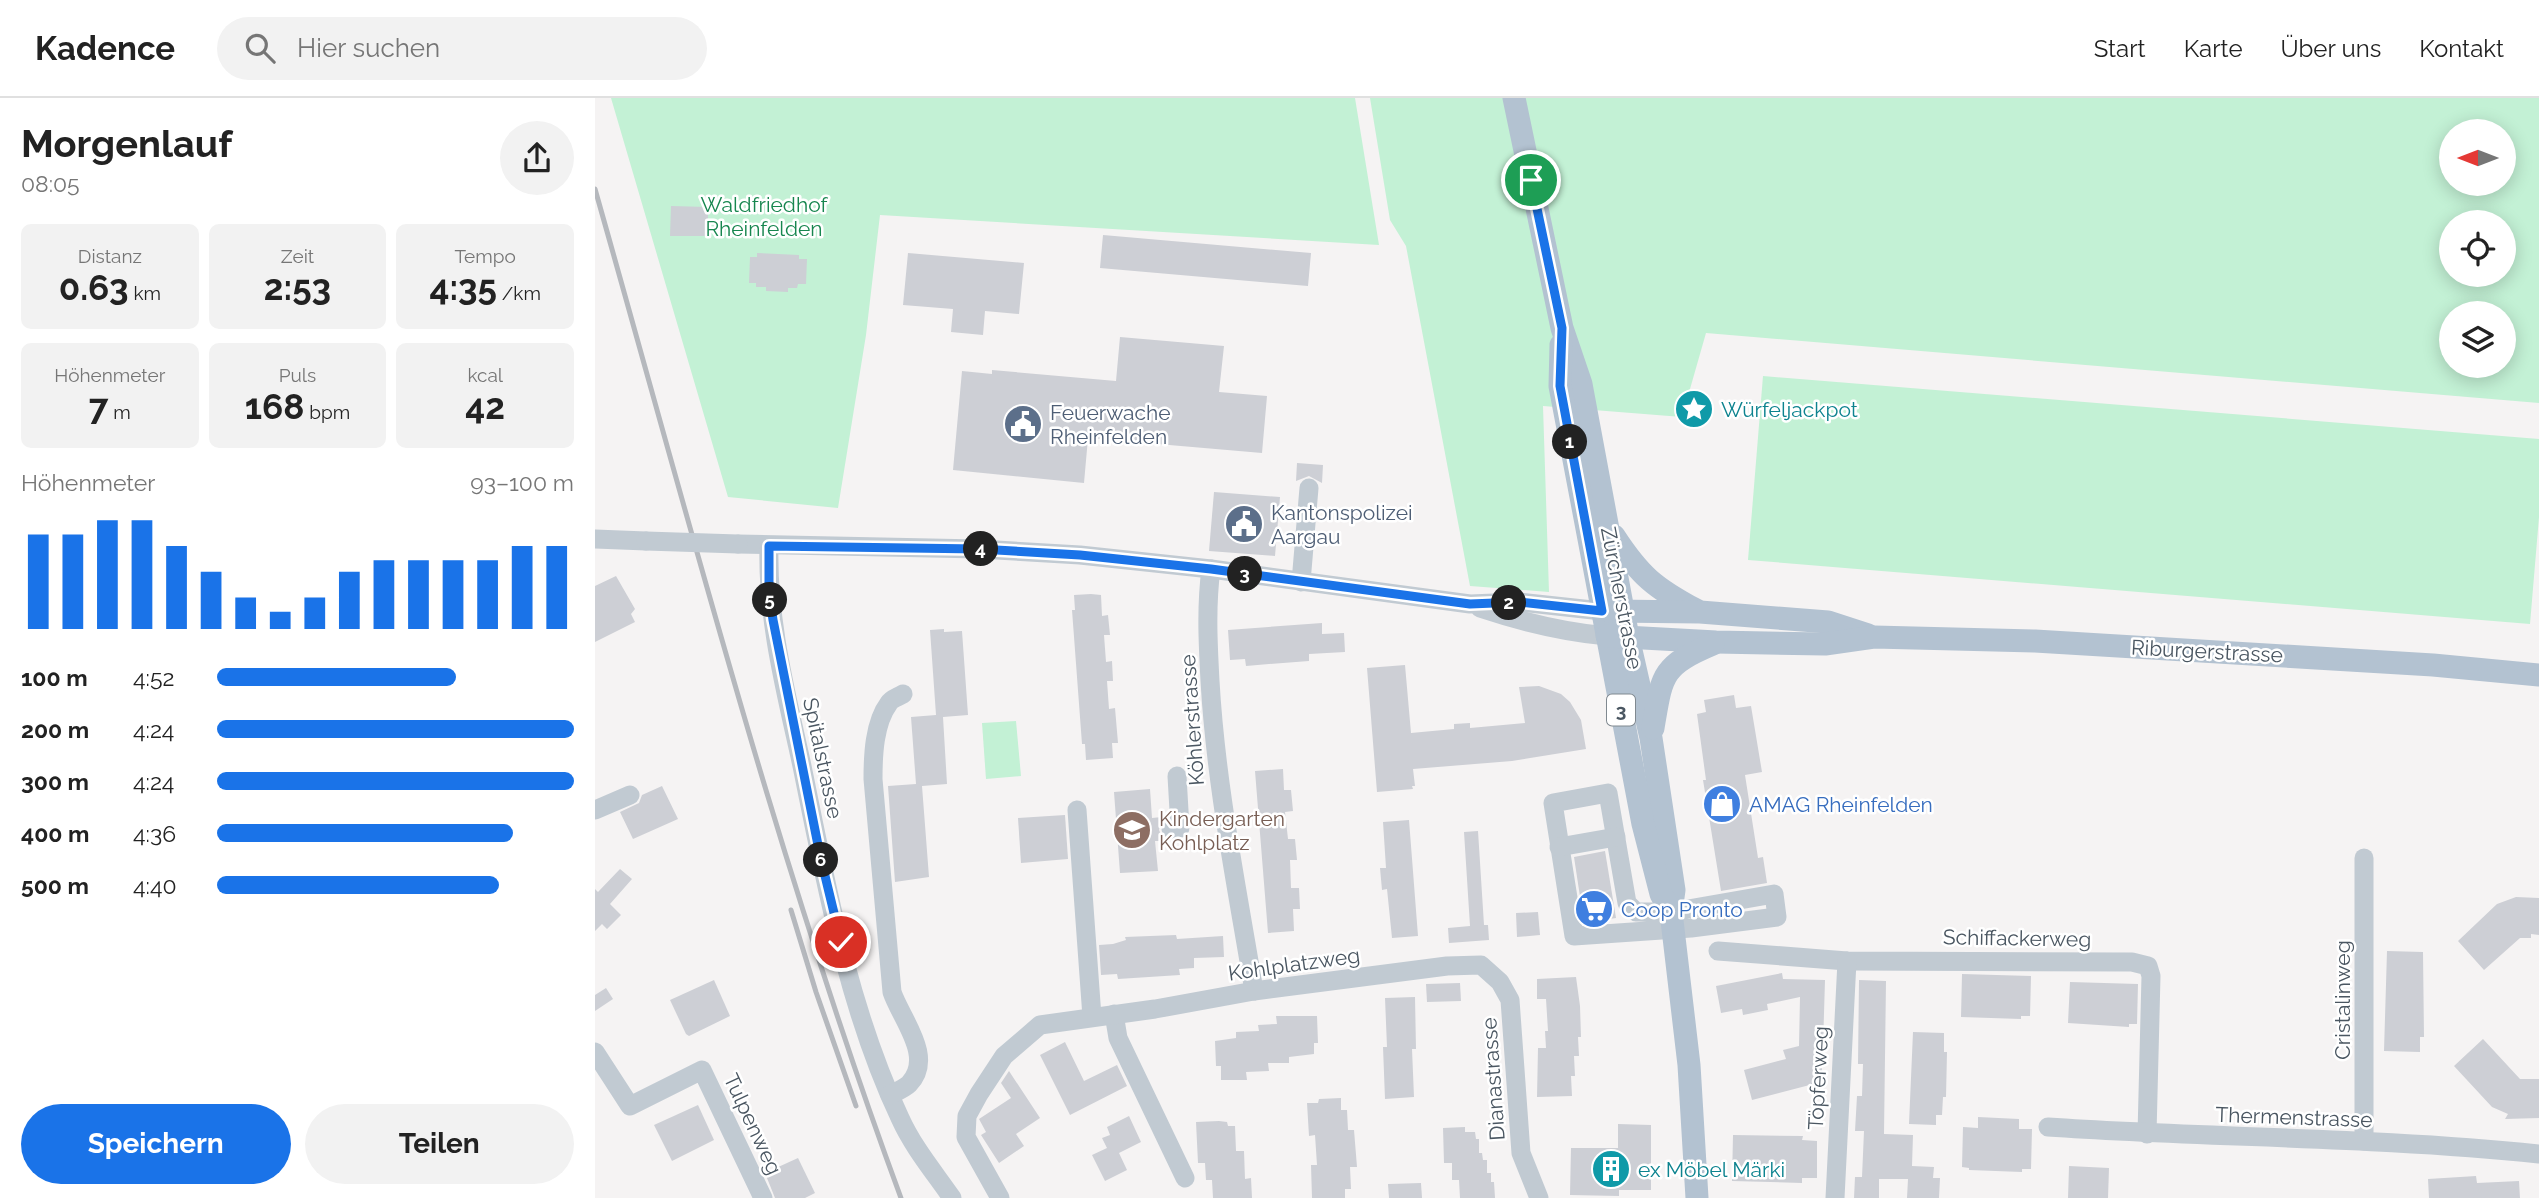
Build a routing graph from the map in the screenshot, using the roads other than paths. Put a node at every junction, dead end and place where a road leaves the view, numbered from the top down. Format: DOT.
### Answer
graph roads {
  1 [pos="1514,98"];
  2 [pos="1562,328"];
  3 [pos="1309,488"];
  4 [pos="1609,528"];
  5 [pos="595,539"];
  6 [pos="769,546"];
  7 [pos="1211,569"];
  8 [pos="1301,582"];
  9 [pos="1470,604"];
  10 [pos="1612,611"];
  11 [pos="1700,612"];
  12 [pos="1618,636"];
  13 [pos="1874,637"];
  14 [pos="1716,642"];
  15 [pos="2539,675"];
  16 [pos="902,694"];
  17 [pos="1651,738"];
  18 [pos="1177,776"];
  19 [pos="630,795"];
  20 [pos="595,810"];
  21 [pos="1077,810"];
  22 [pos="1171,829"];
  23 [pos="1616,837"];
  24 [pos="1559,847"];
  25 [pos="2364,858"];
  26 [pos="1672,921"];
  27 [pos="1718,951"];
  28 [pos="1847,961"];
  29 [pos="1481,965"];
  30 [pos="1254,991"];
  31 [pos="1114,1014"];
  32 [pos="1093,1017"];
  33 [pos="595,1052"];
  34 [pos="890,1095"];
  35 [pos="2048,1127"];
  36 [pos="2147,1134"];
  37 [pos="2364,1141"];
  38 [pos="2539,1154"];
  39 [pos="1185,1178"];
  40 [pos="763,1198"];
  41 [pos="952,1198"];
  42 [pos="1000,1198"];
  43 [pos="1539,1198"];
  44 [pos="1697,1198"];
  45 [pos="1835,1198"];
  1 -- 2 [label="main road, Zürcherstrasse / 3"];
  2 -- 4 [label="main road, Zürcherstrasse / 3"];
  2 -- 10 [label="main road, Zürcherstrasse / 3"];
  3 -- 8 [label="street"];
  4 -- 10 [label="main road, Zürcherstrasse / 3"];
  4 -- 11 [label="main road"];
  5 -- 6 [label="street, Riburgerstrasse, bridge"];
  6 -- 7 [label="street, Riburgerstrasse"];
  6 -- 34 [label="street, Spitalstrasse"];
  7 -- 8 [label="street, Riburgerstrasse"];
  7 -- 30 [label="street, Köhlerstrasse"];
  8 -- 9 [label="street, Riburgerstrasse"];
  9 -- 10 [label="street, Riburgerstrasse"];
  9 -- 12 [label="street, Riburgerstrasse"];
  10 -- 11 [label="main road, Riburgerstrasse"];
  10 -- 12 [label="main road, Zürcherstrasse / 3"];
  11 -- 13 [label="main road, Riburgerstrasse"];
  12 -- 14 [label="main road, Riburgerstrasse"];
  12 -- 17 [label="main road, Zürcherstrasse / 3"];
  12 -- 26 [label="main road, Zürcherstrasse / 3"];
  13 -- 14 [label="main road, Riburgerstrasse"];
  13 -- 15 [label="main road, Riburgerstrasse"];
  14 -- 17 [label="main road, Riburgerstrasse"];
  16 -- 34 [label="street, Spitalstrasse"];
  17 -- 26 [label="main road, Zürcherstrasse / 3"];
  18 -- 22 [label="street"];
  19 -- 20 [label="street"];
  21 -- 32 [label="street"];
  23 -- 24 [label="street"];
  23 -- 24 [label="street"];
  23 -- 26 [label="street"];
  24 -- 26 [label="street"];
  25 -- 37 [label="street, Cristalinweg"];
  26 -- 44 [label="main road, Zürcherstrasse / 3"];
  27 -- 28 [label="street, Schiffackerweg"];
  28 -- 36 [label="street, Schiffackerweg"];
  28 -- 45 [label="street, Töpferweg"];
  29 -- 30 [label="street, Kohlplatzweg"];
  29 -- 43 [label="street, Dianastrasse"];
  30 -- 31 [label="street, Kohlplatzweg"];
  31 -- 32 [label="street, Kohlplatzweg"];
  31 -- 39 [label="street"];
  32 -- 42 [label="street, Kohlplatzweg"];
  33 -- 40 [label="street, Tulpenweg"];
  34 -- 41 [label="street, Spitalstrasse"];
  35 -- 36 [label="street, Thermenstrasse"];
  36 -- 37 [label="street, Thermenstrasse"];
  37 -- 38 [label="street, Thermenstrasse"];
}
